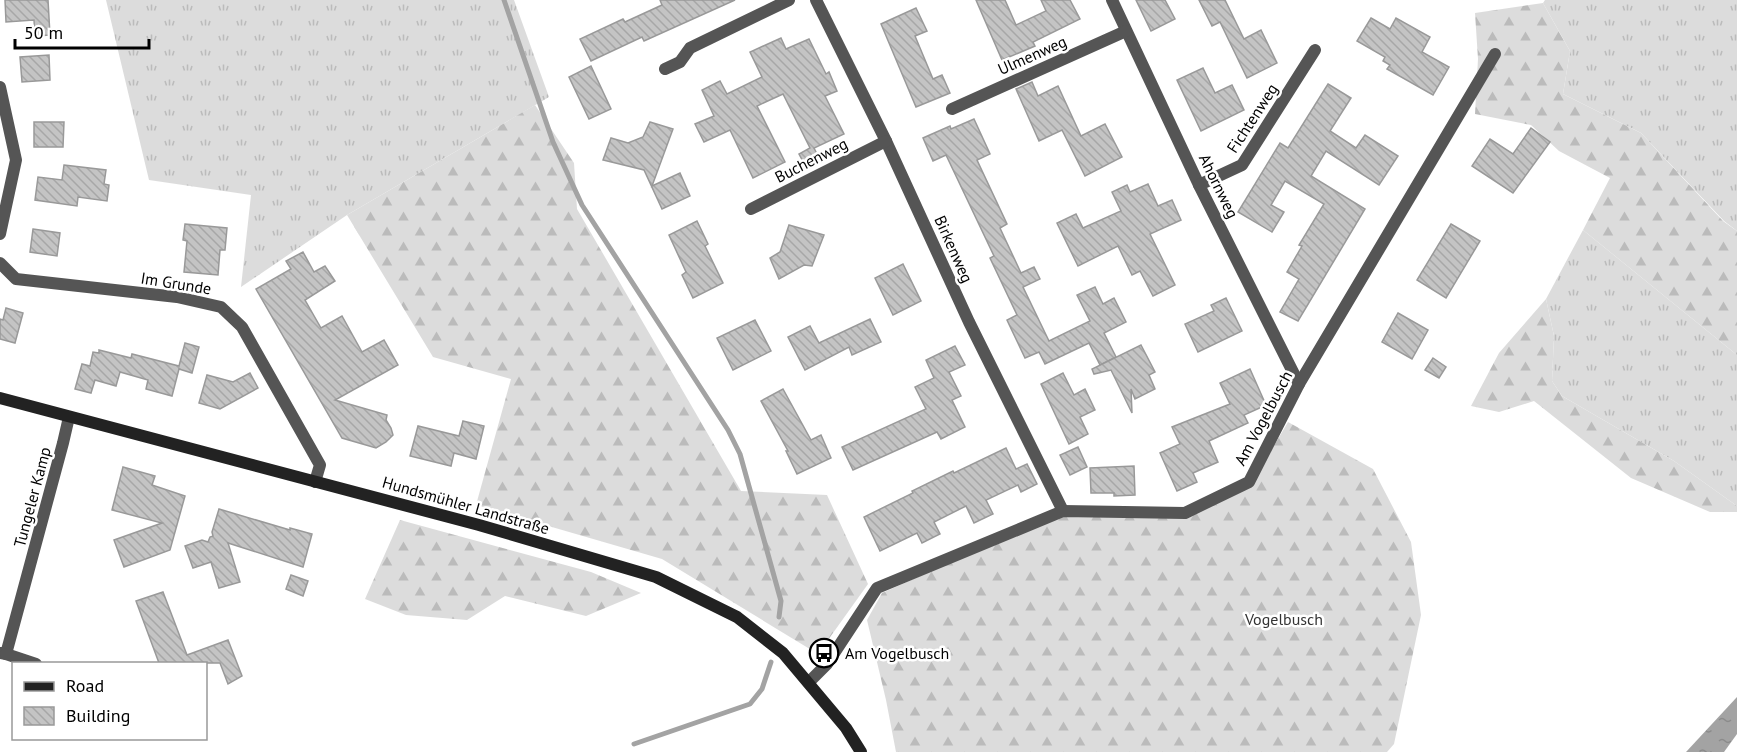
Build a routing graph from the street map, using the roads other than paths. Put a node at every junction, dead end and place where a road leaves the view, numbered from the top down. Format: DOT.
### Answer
graph roads {
  1 [pos="789,0"];
  2 [pos="816,0"];
  3 [pos="1112,0"];
  4 [pos="1126,31"];
  5 [pos="1315,50"];
  6 [pos="1495,54"];
  7 [pos="665,69"];
  8 [pos="0,87"];
  9 [pos="952,109"];
  10 [pos="886,141"];
  11 [pos="1199,185"];
  12 [pos="751,209"];
  13 [pos="0,234"];
  14 [pos="0,263"];
  15 [pos="1299,384"];
  16 [pos="0,398"];
  17 [pos="69,417"];
  18 [pos="315,482"];
  19 [pos="1063,511"];
  20 [pos="3,654"];
  21 [pos="32,662"];
  22 [pos="809,682"];
  23 [pos="861,752"];
  1 -- 7 [label="street"];
  2 -- 10 [label="street, Birkenweg"];
  3 -- 4 [label="street, Ahornweg"];
  4 -- 9 [label="street, Ulmenweg"];
  4 -- 11 [label="street, Ahornweg"];
  5 -- 11 [label="street, Fichtenweg"];
  6 -- 15 [label="street, Am Vogelbusch"];
  8 -- 13 [label="street"];
  10 -- 12 [label="street, Buchenweg"];
  10 -- 19 [label="street, Birkenweg"];
  11 -- 15 [label="street, Ahornweg"];
  14 -- 18 [label="street, Im Grunde"];
  15 -- 19 [label="street, Am Vogelbusch"];
  16 -- 17 [label="street, Hundsmühler Landstraße"];
  17 -- 18 [label="street, Hundsmühler Landstraße"];
  17 -- 20 [label="street, Tungeler Kamp"];
  18 -- 22 [label="street, Hundsmühler Landstraße"];
  19 -- 22 [label="street, Am Vogelbusch"];
  20 -- 21 [label="street, Tungeler Kamp"];
  22 -- 23 [label="street, Hundsmühler Landstraße"];
}
